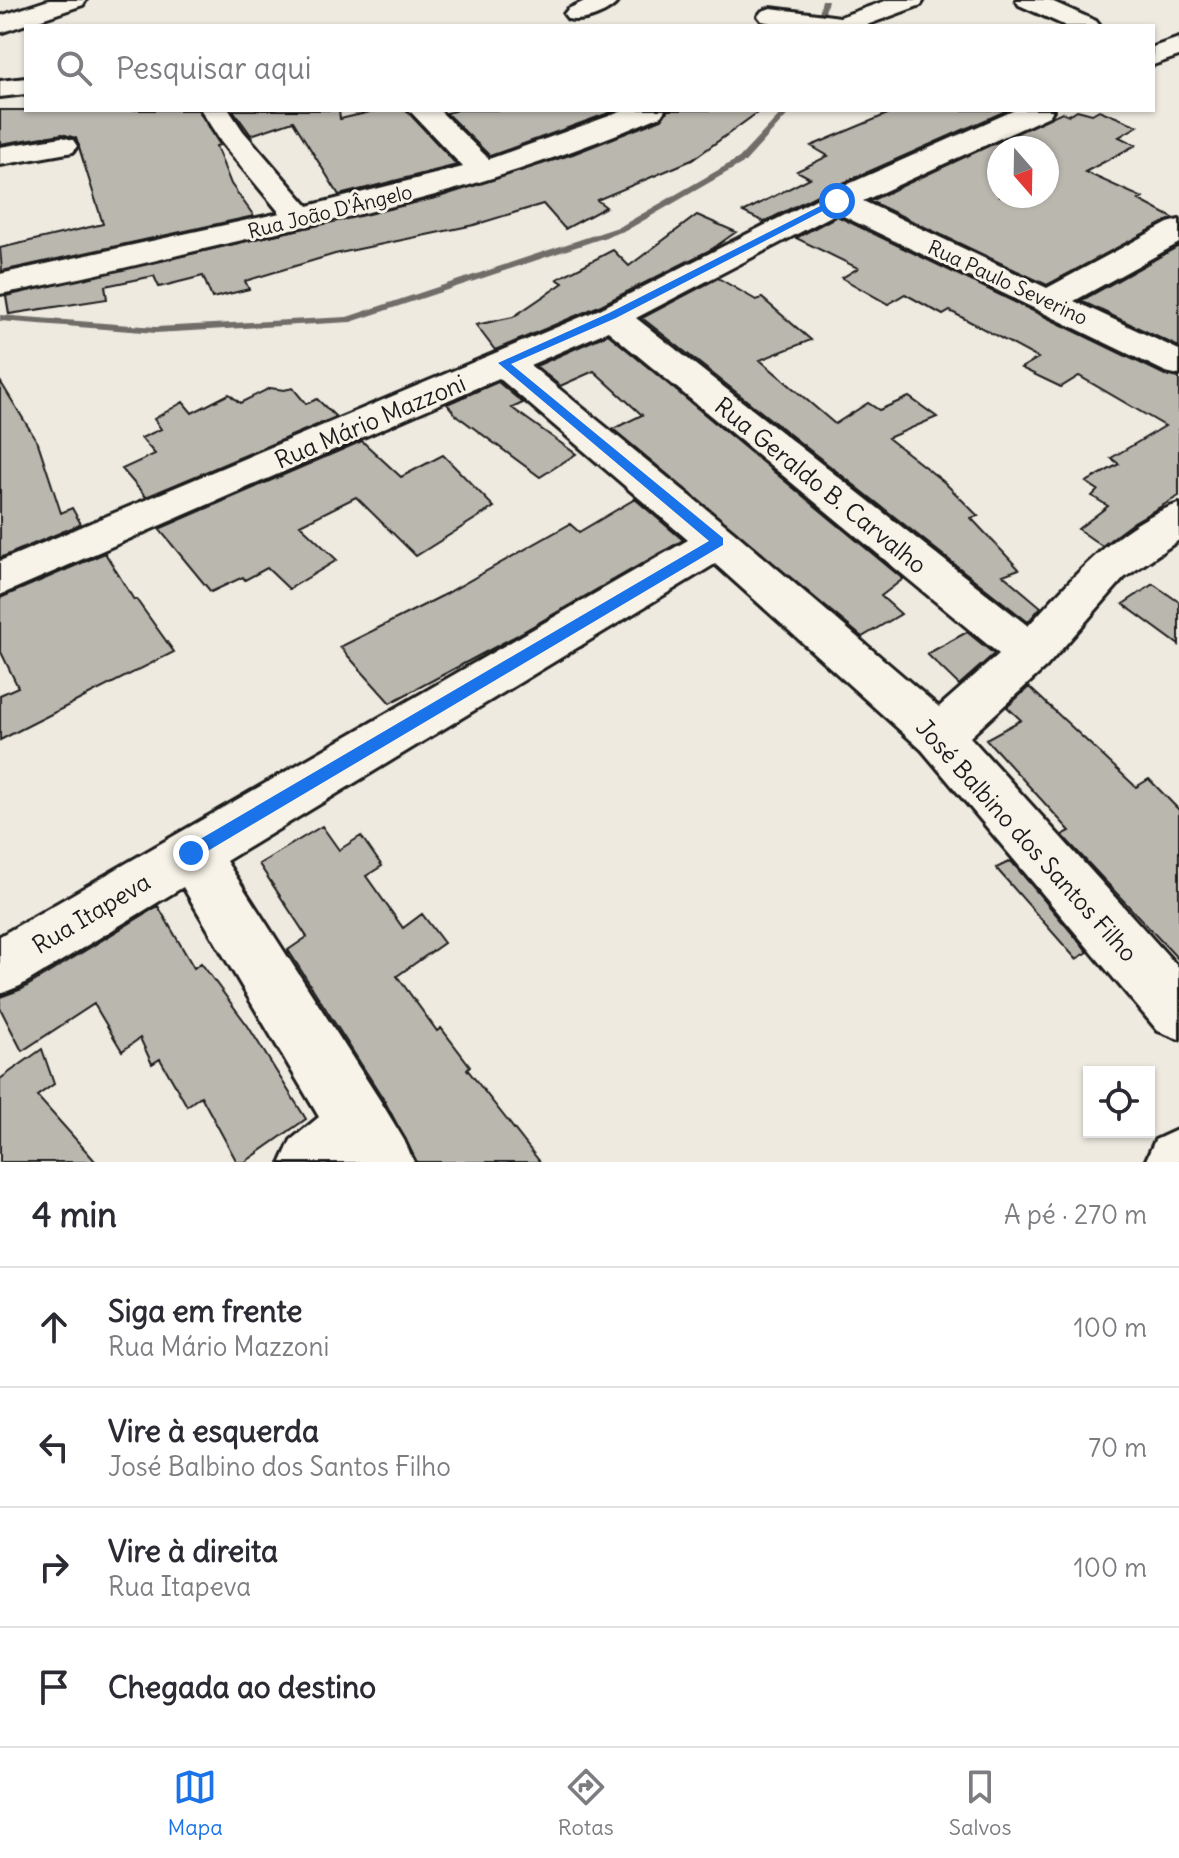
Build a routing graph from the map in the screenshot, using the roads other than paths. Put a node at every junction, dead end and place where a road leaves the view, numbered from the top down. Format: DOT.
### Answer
graph roads {
  1 [pos="607,0"];
  2 [pos="912,0"];
  3 [pos="1028,0"];
  4 [pos="69,1"];
  5 [pos="577,14"];
  6 [pos="769,14"];
  7 [pos="828,24"];
  8 [pos="850,24"];
  9 [pos="1082,24"];
  10 [pos="0,25"];
  11 [pos="24,86"];
  12 [pos="0,89"];
  13 [pos="216,112"];
  14 [pos="425,112"];
  15 [pos="647,112"];
  16 [pos="1033,112"];
  17 [pos="62,146"];
  18 [pos="0,156"];
  19 [pos="484,171"];
  20 [pos="837,201"];
  21 [pos="301,218"];
  22 [pos="1179,230"];
  23 [pos="0,284"];
  24 [pos="1048,301"];
  25 [pos="612,316"];
  26 [pos="504,363"];
  27 [pos="1179,364"];
  28 [pos="1179,519"];
  29 [pos="718,542"];
  30 [pos="0,579"];
  31 [pos="1030,654"];
  32 [pos="939,736"];
  33 [pos="191,853"];
  34 [pos="0,967"];
  35 [pos="1179,1011"];
  36 [pos="370,1143"];
  37 [pos="313,1162"];
  1 -- 5 [label="main road"];
  2 -- 8 [label="main road"];
  3 -- 9 [label="main road"];
  4 -- 10 [label="main road"];
  6 -- 7 [label="main road"];
  11 -- 12 [label="main road"];
  13 -- 21 [label="main road"];
  14 -- 19 [label="main road"];
  15 -- 19 [label="main road, Rua João D'Ângelo"];
  16 -- 20 [label="main road, Rua Mário Mazzoni"];
  17 -- 18 [label="main road"];
  19 -- 21 [label="main road, Rua João D'Ângelo"];
  20 -- 24 [label="main road, Rua Paulo Severino"];
  20 -- 25 [label="main road, Rua Mário Mazzoni"];
  21 -- 23 [label="main road, Rua João D'Ângelo"];
  22 -- 24 [label="main road"];
  24 -- 27 [label="main road, Rua Paulo Severino"];
  25 -- 26 [label="main road, Rua Mário Mazzoni"];
  25 -- 31 [label="main road, Rua Geraldo B. Carvalho"];
  26 -- 29 [label="main road, José Balbino dos Santos Filho"];
  26 -- 30 [label="main road, Rua Mário Mazzoni"];
  28 -- 31 [label="main road"];
  29 -- 32 [label="main road, José Balbino dos Santos Filho"];
  29 -- 33 [label="main road, Rua Itapeva"];
  31 -- 32 [label="main road"];
  32 -- 35 [label="main road, José Balbino dos Santos Filho"];
  33 -- 34 [label="main road, Rua Itapeva"];
  33 -- 36 [label="main road"];
  36 -- 37 [label="main road"];
}
